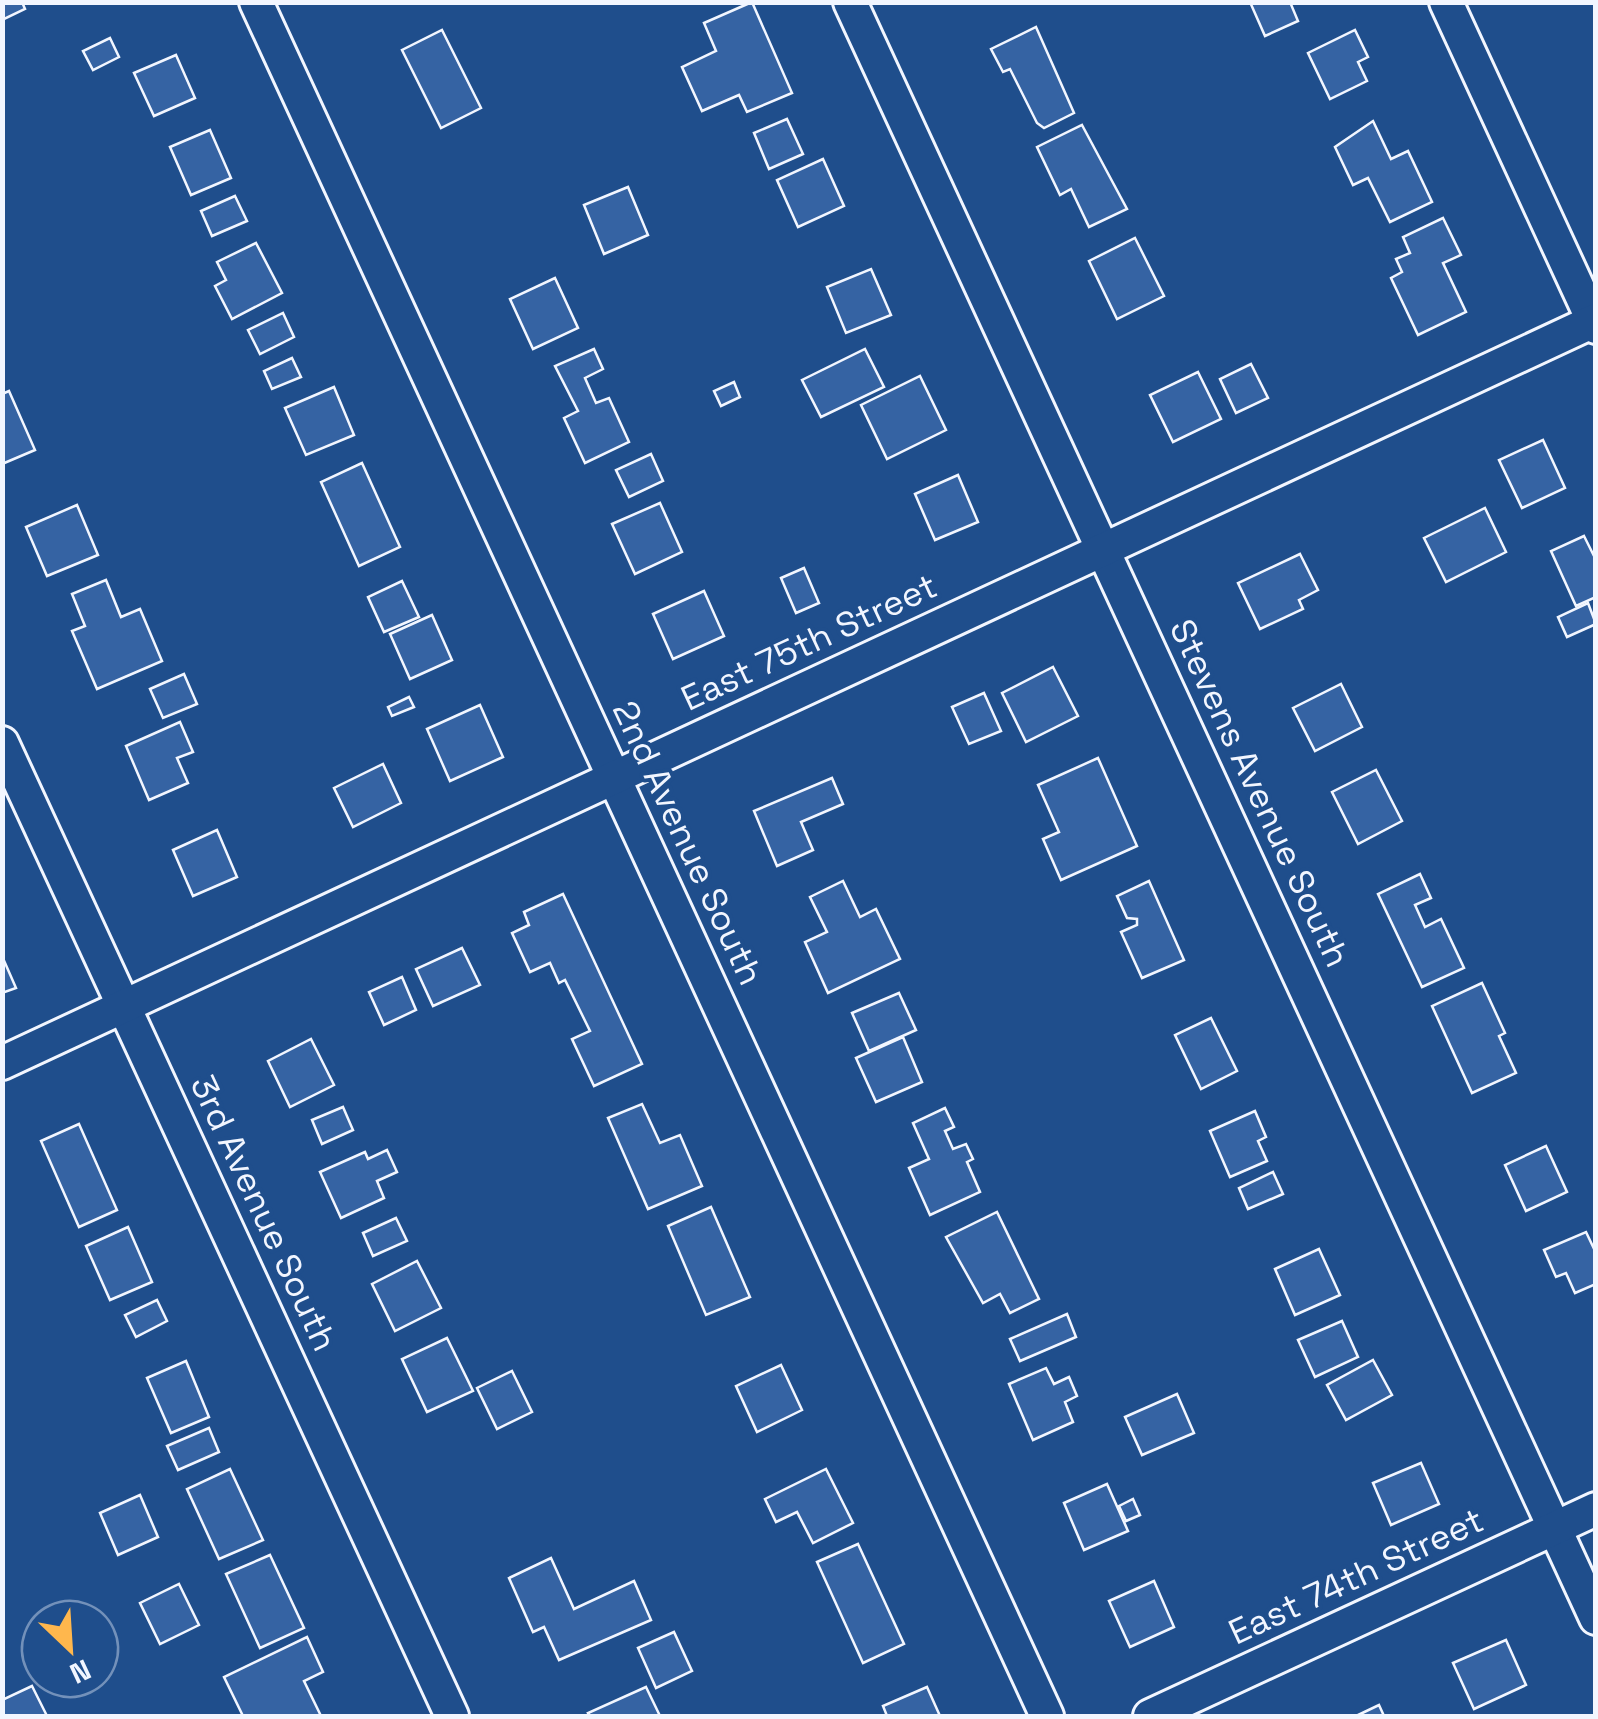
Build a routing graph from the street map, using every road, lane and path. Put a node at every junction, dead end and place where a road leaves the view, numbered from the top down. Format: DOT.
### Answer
graph roads {
  1 [pos="256,2"];
  2 [pos="850,2"];
  3 [pos="1446,2"];
  4 [pos="1595,323"];
  5 [pos="1103,550"];
  6 [pos="2,743"];
  7 [pos="614,778"];
  8 [pos="124,1006"];
  9 [pos="2,1062"];
  10 [pos="1596,1508"];
  11 [pos="1555,1528"];
  12 [pos="1596,1618"];
  13 [pos="452,1716"];
  14 [pos="1047,1716"];
  15 [pos="1150,1716"];
  1 -- 7 [label="street, 2nd Avenue South"];
  2 -- 5 [label="street, Stevens Avenue South"];
  3 -- 4 [label="street"];
  4 -- 5 [label="street, East 75th Street"];
  5 -- 7 [label="street, East 75th Street"];
  5 -- 11 [label="street, Stevens Avenue South"];
  6 -- 8 [label="street, 3rd Avenue South"];
  7 -- 8 [label="street, East 75th Street"];
  7 -- 14 [label="street, 2nd Avenue South"];
  8 -- 9 [label="street, East 75th Street"];
  8 -- 13 [label="street, 3rd Avenue South"];
  10 -- 11 [label="street, East 74th Street"];
  11 -- 12 [label="street, Stevens Avenue South"];
  11 -- 15 [label="street, East 74th Street"];
}
